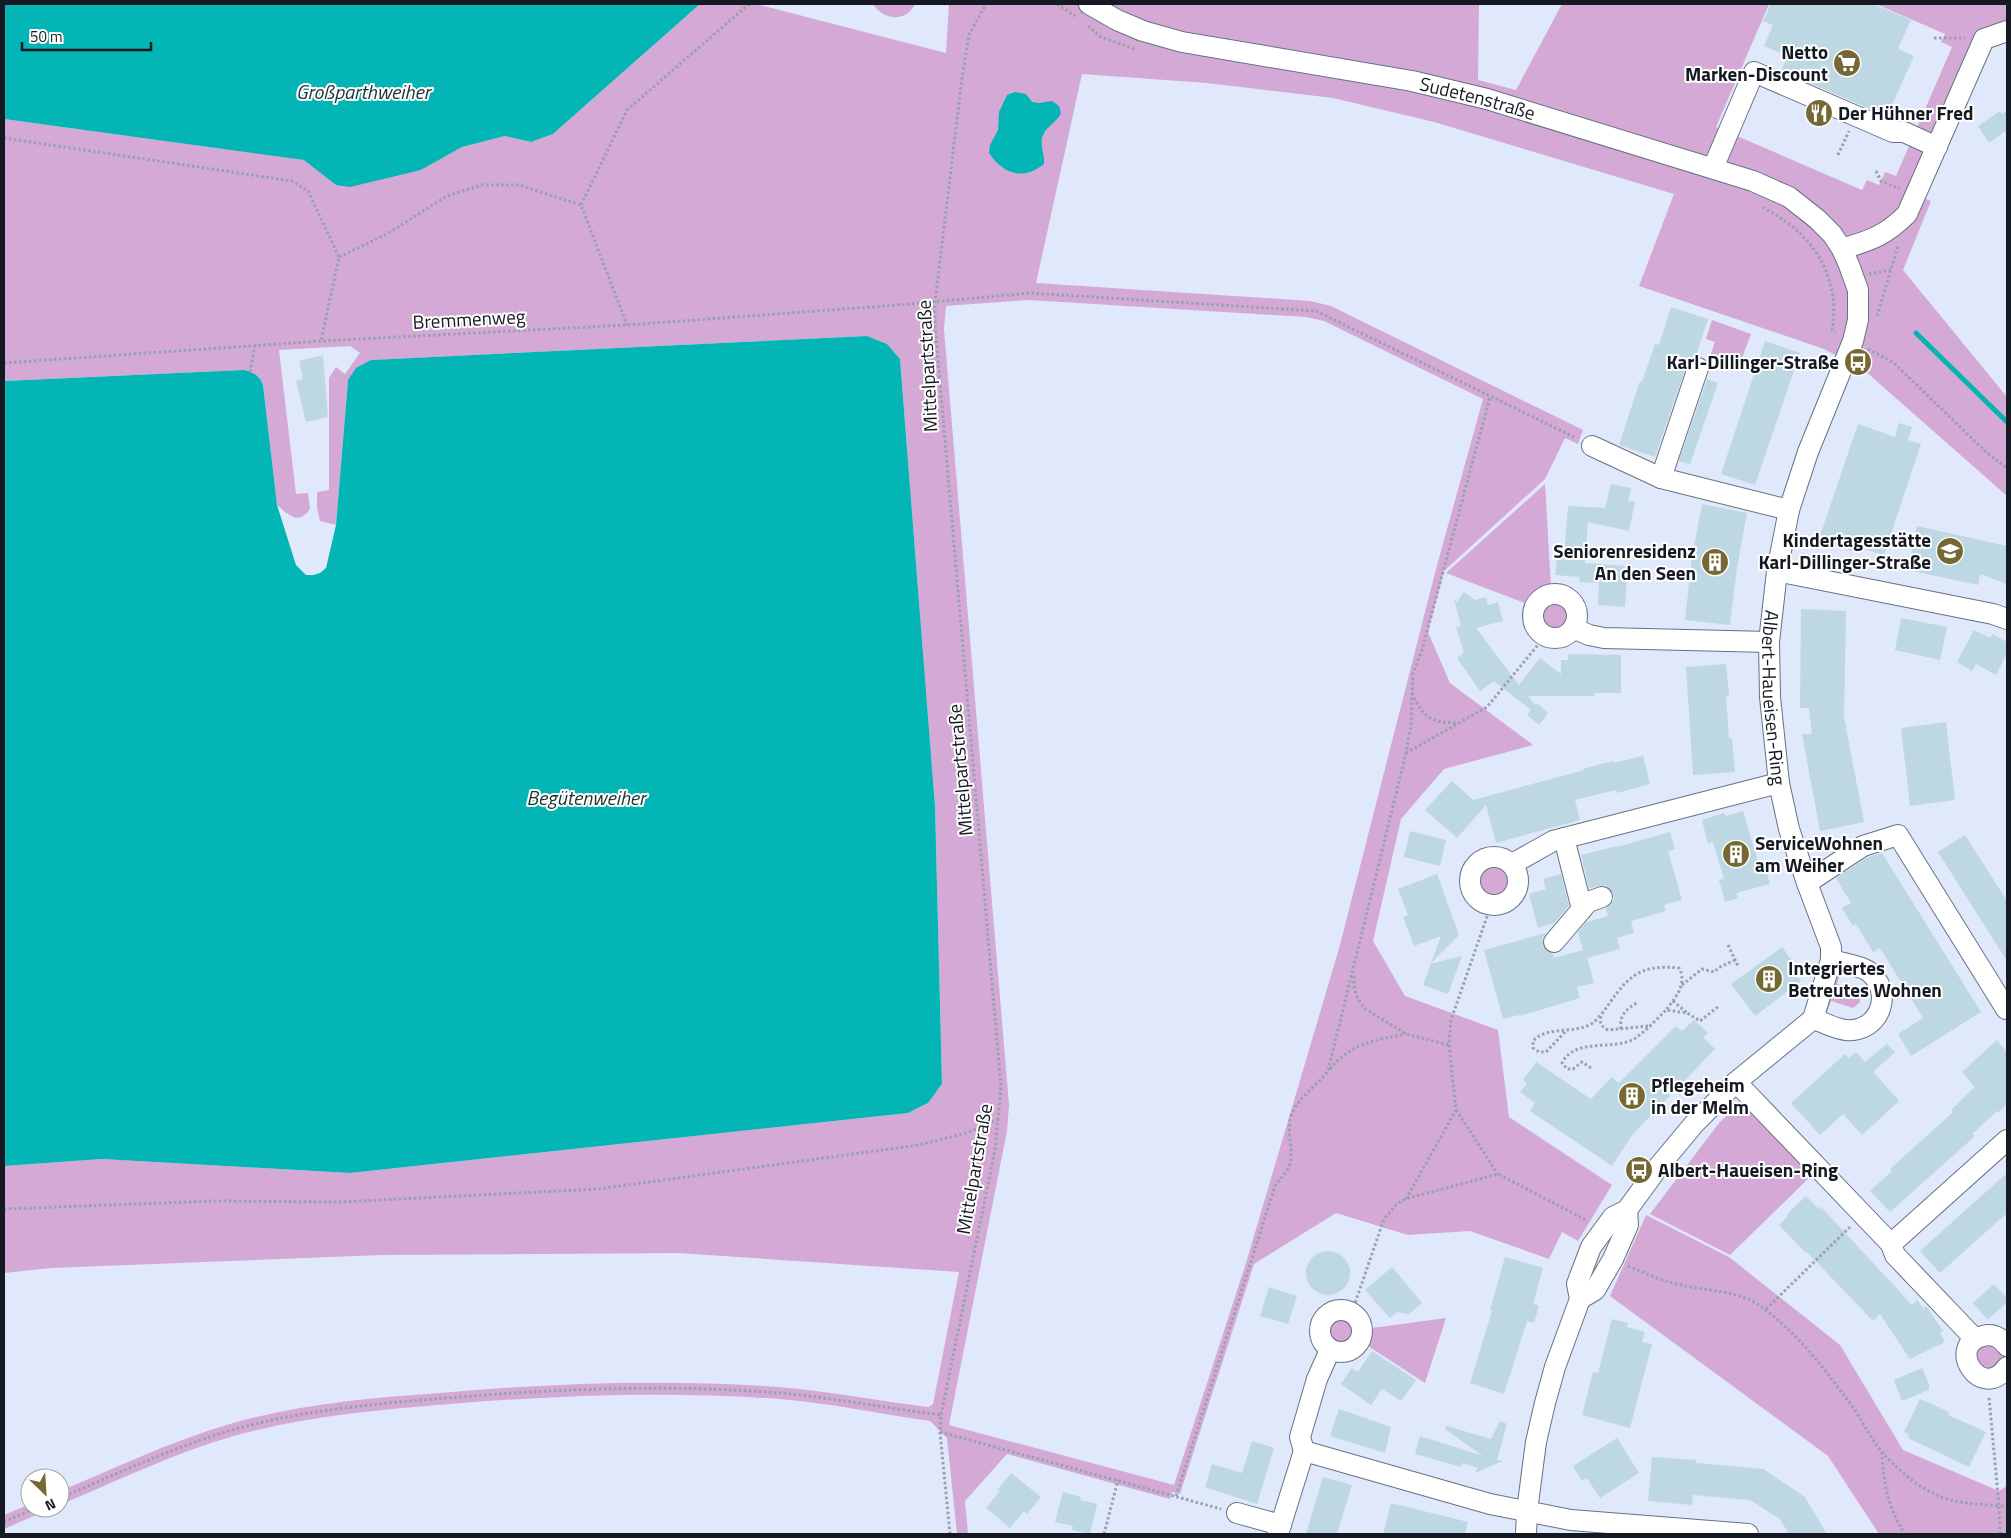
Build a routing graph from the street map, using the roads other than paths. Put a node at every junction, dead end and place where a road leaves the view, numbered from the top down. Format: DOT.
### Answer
graph roads {
  1 [pos="1084,11"];
  2 [pos="2007,31"];
  3 [pos="1937,147"];
  4 [pos="1713,168"];
  5 [pos="1842,250"];
  6 [pos="1698,368"];
  7 [pos="1592,446"];
  8 [pos="1661,478"];
  9 [pos="1789,510"];
  10 [pos="1777,571"];
  11 [pos="2007,619"];
  12 [pos="1573,628"];
  13 [pos="1769,642"];
  14 [pos="1779,782"];
  15 [pos="1564,838"];
  16 [pos="1512,864"];
  17 [pos="1806,883"];
  18 [pos="1602,897"];
  19 [pos="1582,909"];
  20 [pos="1554,942"];
  21 [pos="1831,960"];
  22 [pos="2006,1009"];
  23 [pos="1813,1019"];
  24 [pos="1736,1082"];
  25 [pos="2007,1140"];
  26 [pos="1891,1244"];
  27 [pos="1975,1339"];
  28 [pos="2007,1346"];
  29 [pos="1330,1350"];
  30 [pos="2007,1368"];
  31 [pos="1304,1451"];
  32 [pos="1527,1511"];
  33 [pos="1237,1513"];
  34 [pos="1279,1530"];
  35 [pos="1526,1534"];
  36 [pos="1748,1534"];
  1 -- 4 [label="street, Sudetenstraße"];
  2 -- 3 [label="street"];
  3 -- 4 [label="street"];
  3 -- 5 [label="street"];
  4 -- 5 [label="street, Sudetenstraße"];
  5 -- 9 [label="street, Albert-Haueisen-Ring"];
  6 -- 8 [label="street"];
  7 -- 8 [label="street"];
  8 -- 9 [label="street"];
  9 -- 10 [label="street, Albert-Haueisen-Ring"];
  10 -- 11 [label="street"];
  10 -- 13 [label="street, Albert-Haueisen-Ring"];
  12 -- 12 [label="street"];
  12 -- 13 [label="street"];
  13 -- 14 [label="street, Albert-Haueisen-Ring"];
  14 -- 15 [label="street"];
  14 -- 17 [label="street, Albert-Haueisen-Ring"];
  15 -- 16 [label="street"];
  15 -- 19 [label="street"];
  16 -- 16 [label="street"];
  17 -- 21 [label="street, Albert-Haueisen-Ring"];
  17 -- 22 [label="street"];
  18 -- 19 [label="street"];
  19 -- 20 [label="street"];
  21 -- 23 [label="street, Albert-Haueisen-Ring"];
  21 -- 23 [label="street"];
  23 -- 24 [label="street"];
  24 -- 26 [label="street"];
  24 -- 32 [label="street"];
  25 -- 26 [label="street"];
  26 -- 27 [label="street"];
  27 -- 28 [label="street"];
  27 -- 30 [label="street"];
  29 -- 29 [label="street"];
  29 -- 31 [label="street"];
  31 -- 32 [label="street"];
  31 -- 34 [label="street"];
  32 -- 35 [label="street"];
  32 -- 36 [label="street"];
  33 -- 34 [label="street"];
}
